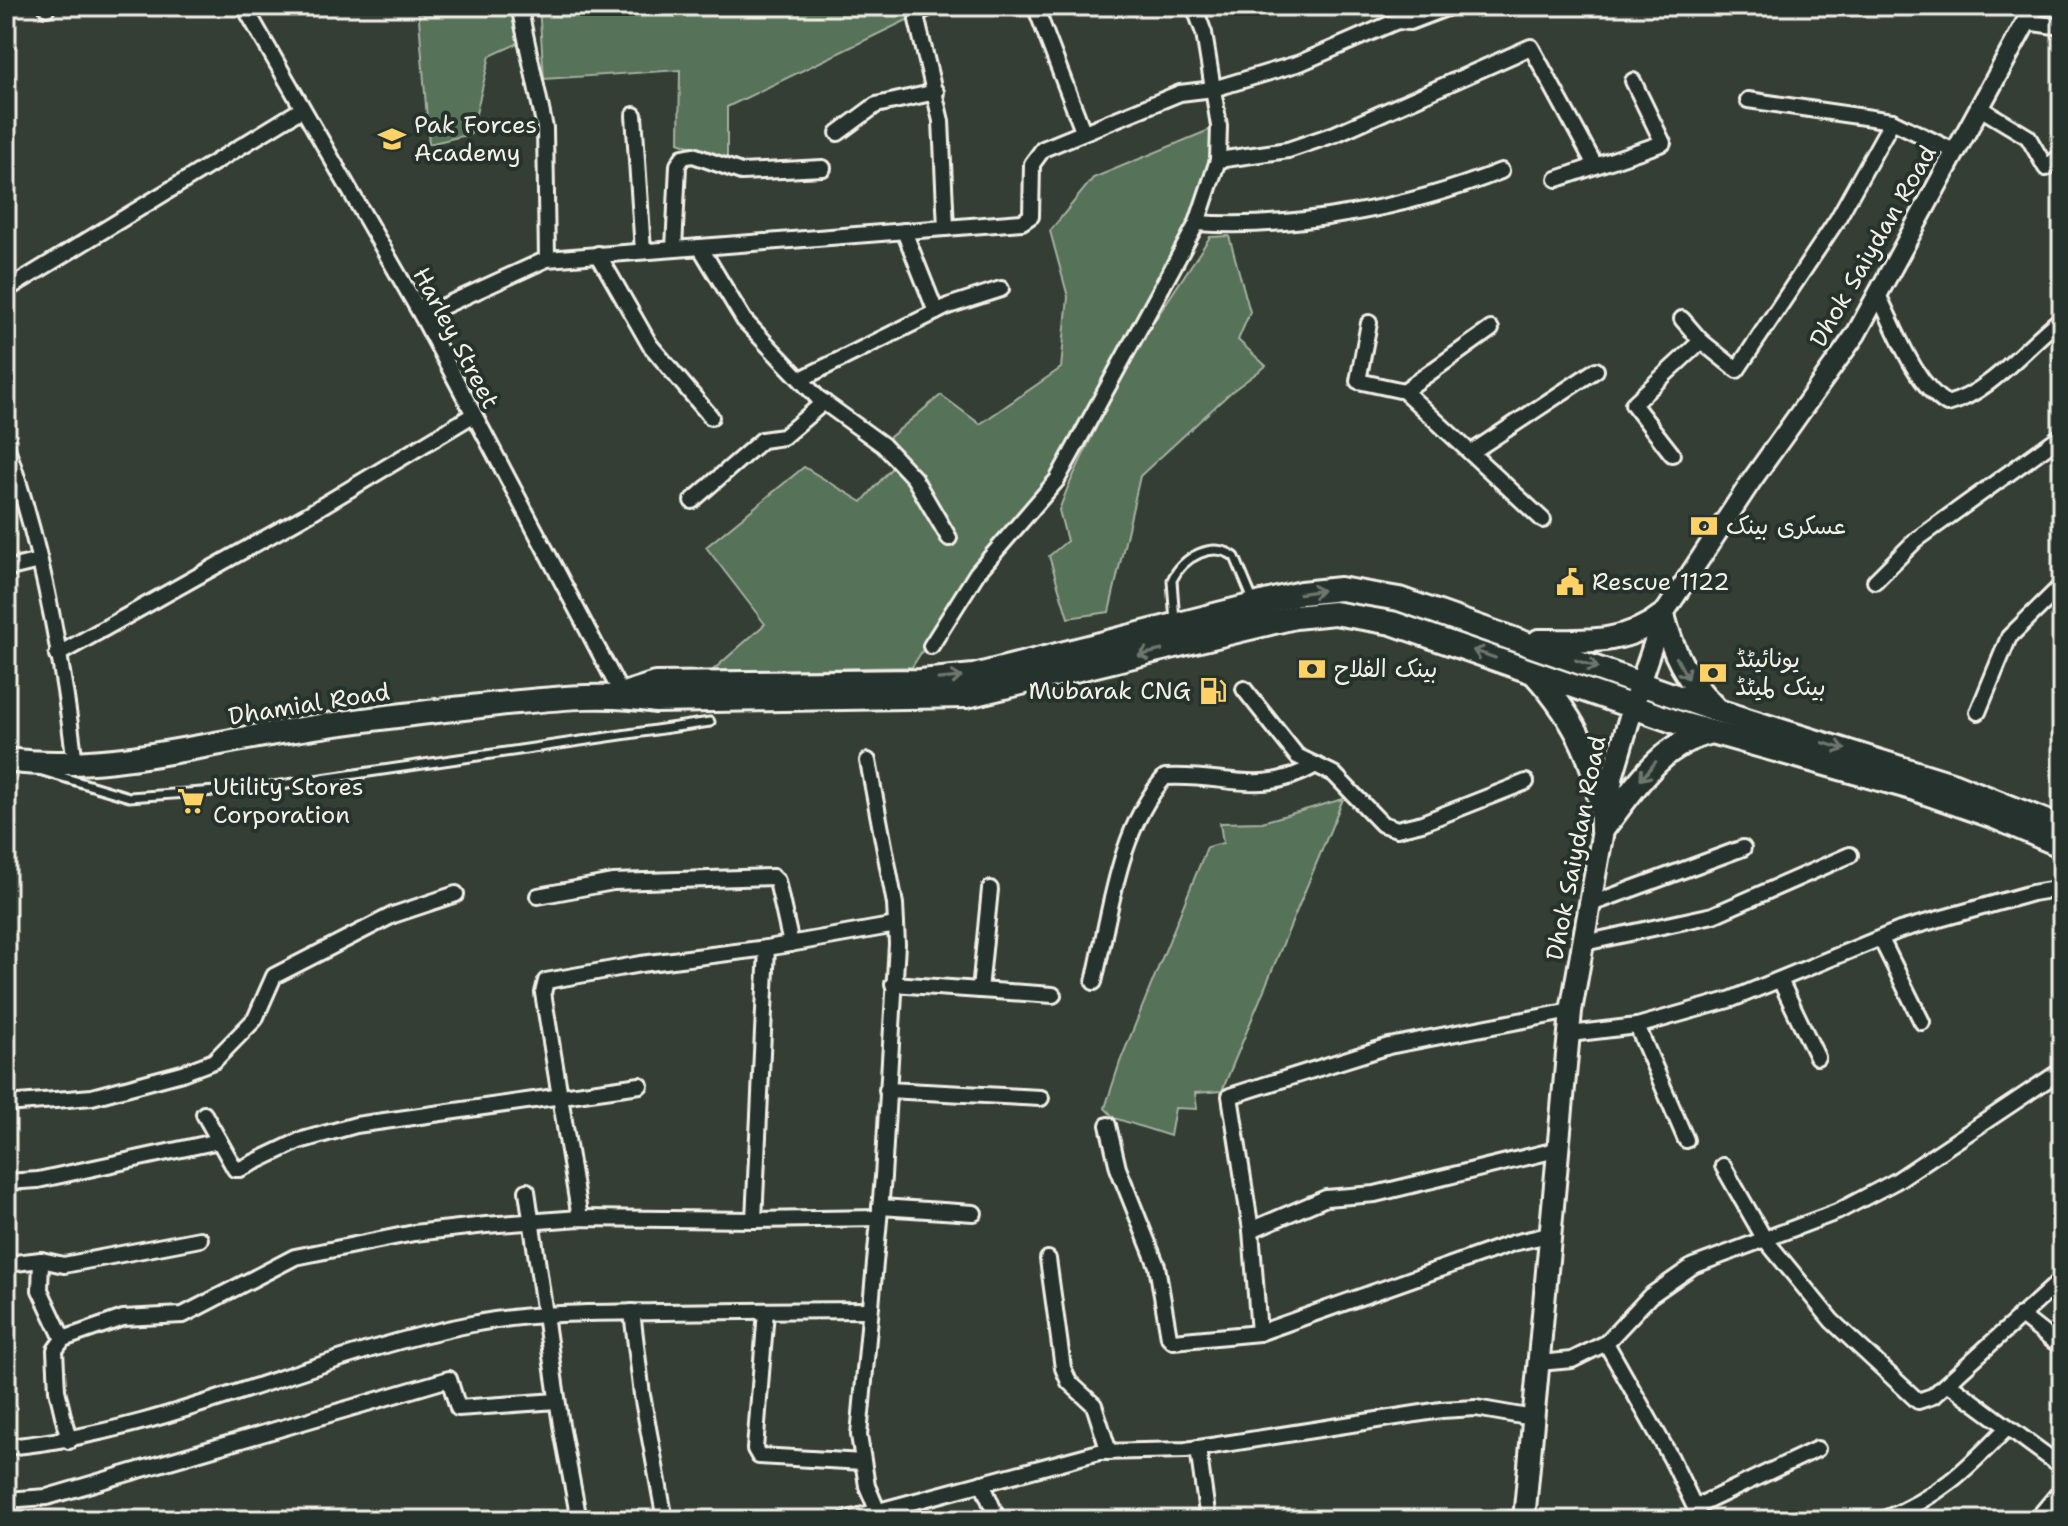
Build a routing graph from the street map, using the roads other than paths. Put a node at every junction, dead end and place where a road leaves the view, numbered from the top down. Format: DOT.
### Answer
graph roads {
  1 [pos="244,6"];
  2 [pos="519,6"];
  3 [pos="932,6"];
  4 [pos="1035,6"];
  5 [pos="1194,6"];
  6 [pos="1452,6"];
  7 [pos="2030,14"];
  8 [pos="2062,27"];
  9 [pos="1633,81"];
  10 [pos="1213,89"];
  11 [pos="936,92"];
  12 [pos="1748,100"];
  13 [pos="1980,108"];
  14 [pos="302,109"];
  15 [pos="634,115"];
  16 [pos="1892,121"];
  17 [pos="1083,131"];
  18 [pos="838,133"];
  19 [pos="1956,152"];
  20 [pos="2062,155"];
  21 [pos="1218,160"];
  22 [pos="1595,165"];
  23 [pos="823,168"];
  24 [pos="1501,171"];
  25 [pos="1557,179"];
  26 [pos="1197,223"];
  27 [pos="946,228"];
  28 [pos="904,231"];
  29 [pos="700,247"];
  30 [pos="674,249"];
  31 [pos="643,251"];
  32 [pos="598,254"];
  33 [pos="547,259"];
  34 [pos="1001,289"];
  35 [pos="6,290"];
  36 [pos="1878,295"];
  37 [pos="936,312"];
  38 [pos="422,316"];
  39 [pos="2062,318"];
  40 [pos="1682,319"];
  41 [pos="1369,323"];
  42 [pos="1491,329"];
  43 [pos="1701,341"];
  44 [pos="1596,370"];
  45 [pos="801,379"];
  46 [pos="1404,391"];
  47 [pos="824,402"];
  48 [pos="473,415"];
  49 [pos="711,417"];
  50 [pos="2062,435"];
  51 [pos="6,445"];
  52 [pos="1472,452"];
  53 [pos="1672,454"];
  54 [pos="692,501"];
  55 [pos="1543,520"];
  56 [pos="949,538"];
  57 [pos="39,561"];
  58 [pos="6,569"];
  59 [pos="1875,581"];
  60 [pos="2062,585"];
  61 [pos="1255,604"];
  62 [pos="1663,615"];
  63 [pos="1191,628"];
  64 [pos="1521,641"];
  65 [pos="931,646"];
  66 [pos="57,655"];
  67 [pos="1532,671"];
  68 [pos="1640,683"];
  69 [pos="1244,689"];
  70 [pos="622,695"];
  71 [pos="1633,706"];
  72 [pos="1978,712"];
  73 [pos="710,722"];
  74 [pos="1714,722"];
  75 [pos="12,761"];
  76 [pos="868,761"];
  77 [pos="75,763"];
  78 [pos="1316,765"];
  79 [pos="1526,782"];
  80 [pos="2062,828"];
  81 [pos="1602,830"];
  82 [pos="2062,846"];
  83 [pos="1743,848"];
  84 [pos="1850,855"];
  85 [pos="2062,888"];
  86 [pos="990,889"];
  87 [pos="456,894"];
  88 [pos="538,896"];
  89 [pos="1591,904"];
  90 [pos="896,925"];
  91 [pos="1881,939"];
  92 [pos="1584,943"];
  93 [pos="791,944"];
  94 [pos="767,948"];
  95 [pos="1780,980"];
  96 [pos="1094,982"];
  97 [pos="893,984"];
  98 [pos="980,990"];
  99 [pos="1053,995"];
  100 [pos="1571,1011"];
  101 [pos="1922,1022"];
  102 [pos="1637,1026"];
  103 [pos="1570,1034"];
  104 [pos="1817,1057"];
  105 [pos="2062,1070"];
  106 [pos="640,1085"];
  107 [pos="887,1090"];
  108 [pos="560,1097"];
  109 [pos="1041,1098"];
  110 [pos="6,1104"];
  111 [pos="204,1114"];
  112 [pos="1108,1125"];
  113 [pos="1686,1140"];
  114 [pos="219,1141"];
  115 [pos="1560,1149"];
  116 [pos="1723,1166"];
  117 [pos="6,1182"];
  118 [pos="527,1191"];
  119 [pos="880,1213"];
  120 [pos="974,1213"];
  121 [pos="580,1218"];
  122 [pos="754,1220"];
  123 [pos="530,1222"];
  124 [pos="1251,1230"];
  125 [pos="1553,1234"];
  126 [pos="1764,1238"];
  127 [pos="200,1239"];
  128 [pos="1048,1259"];
  129 [pos="41,1260"];
  130 [pos="6,1264"];
  131 [pos="2062,1279"];
  132 [pos="870,1310"];
  133 [pos="766,1311"];
  134 [pos="632,1312"];
  135 [pos="2020,1315"];
  136 [pos="544,1317"];
  137 [pos="1259,1333"];
  138 [pos="63,1339"];
  139 [pos="1606,1343"];
  140 [pos="2062,1348"];
  141 [pos="1539,1363"];
  142 [pos="1948,1383"];
  143 [pos="557,1401"];
  144 [pos="1533,1418"];
  145 [pos="2008,1427"];
  146 [pos="69,1441"];
  147 [pos="6,1447"];
  148 [pos="1198,1448"];
  149 [pos="1817,1449"];
  150 [pos="1109,1452"];
  151 [pos="863,1462"];
  152 [pos="2062,1467"];
  153 [pos="982,1483"];
  154 [pos="2062,1489"];
  155 [pos="6,1500"];
  156 [pos="878,1512"];
  157 [pos="897,1514"];
  158 [pos="1698,1514"];
  159 [pos="1518,1519"];
  160 [pos="579,1520"];
  161 [pos="665,1520"];
  162 [pos="845,1520"];
  163 [pos="998,1520"];
  164 [pos="1208,1520"];
  165 [pos="1882,1520"];
  166 [pos="2036,1520"];
  1 -- 14 [label="street, Harley Street"];
  2 -- 33 [label="street"];
  3 -- 11 [label="street"];
  4 -- 17 [label="street"];
  5 -- 10 [label="street"];
  6 -- 10 [label="street"];
  7 -- 8 [label="street"];
  7 -- 13 [label="street, Dhok Saiydan Road"];
  9 -- 22 [label="street"];
  10 -- 17 [label="street"];
  10 -- 21 [label="street"];
  11 -- 18 [label="street"];
  11 -- 27 [label="street"];
  12 -- 16 [label="street"];
  13 -- 19 [label="street, Dhok Saiydan Road"];
  13 -- 20 [label="street"];
  14 -- 35 [label="street"];
  14 -- 38 [label="street, Harley Street"];
  15 -- 31 [label="street"];
  16 -- 19 [label="street"];
  16 -- 43 [label="street"];
  17 -- 27 [label="street"];
  19 -- 36 [label="street, Dhok Saiydan Road"];
  21 -- 22 [label="street"];
  21 -- 26 [label="street"];
  22 -- 25 [label="street"];
  23 -- 30 [label="street"];
  24 -- 26 [label="street"];
  26 -- 65 [label="street"];
  27 -- 28 [label="street"];
  28 -- 29 [label="street"];
  28 -- 37 [label="street"];
  29 -- 30 [label="street"];
  29 -- 45 [label="street"];
  30 -- 31 [label="street"];
  31 -- 32 [label="street"];
  32 -- 33 [label="street"];
  32 -- 49 [label="street"];
  33 -- 38 [label="street"];
  34 -- 37 [label="street"];
  36 -- 39 [label="street"];
  36 -- 62 [label="street, Dhok Saiydan Road"];
  37 -- 45 [label="street"];
  38 -- 48 [label="street, Harley Street"];
  40 -- 43 [label="street"];
  41 -- 46 [label="street"];
  42 -- 46 [label="street"];
  43 -- 53 [label="street"];
  44 -- 52 [label="street"];
  45 -- 47 [label="street"];
  46 -- 52 [label="street"];
  47 -- 54 [label="street"];
  47 -- 56 [label="street"];
  48 -- 66 [label="street"];
  48 -- 70 [label="street, Harley Street"];
  50 -- 59 [label="street"];
  51 -- 57 [label="street"];
  52 -- 55 [label="street"];
  57 -- 58 [label="street"];
  57 -- 66 [label="street"];
  60 -- 72 [label="street"];
  61 -- 63 [label="main road"];
  61 -- 63 [label="lane"];
  61 -- 64 [label="main road, one-way"];
  62 -- 64 [label="main road"];
  62 -- 68 [label="street, Dhok Saiydan Road"];
  62 -- 74 [label="main road, one-way"];
  67 -- 63 [label="main road, one-way"];
  63 -- 70 [label="main road, Dhamial Road"];
  64 -- 68 [label="main road, one-way"];
  66 -- 77 [label="street"];
  67 -- 71 [label="main road"];
  67 -- 81 [label="main road"];
  68 -- 71 [label="main road, Dhok Saiydan Road"];
  68 -- 74 [label="main road"];
  69 -- 78 [label="street"];
  70 -- 77 [label="main road, Dhamial Road"];
  71 -- 74 [label="main road"];
  71 -- 81 [label="main road, Dhok Saiydan Road"];
  73 -- 75 [label="lane"];
  74 -- 80 [label="main road, one-way"];
  74 -- 81 [label="main road, one-way"];
  74 -- 82 [label="main road"];
  75 -- 77 [label="main road, Dhamial Road"];
  76 -- 90 [label="street"];
  78 -- 79 [label="street"];
  78 -- 96 [label="street"];
  81 -- 89 [label="main road, Dhok Saiydan Road"];
  83 -- 89 [label="street"];
  84 -- 92 [label="street"];
  85 -- 91 [label="street"];
  86 -- 98 [label="street"];
  87 -- 110 [label="street"];
  88 -- 93 [label="street"];
  89 -- 92 [label="main road, Dhok Saiydan Road"];
  90 -- 93 [label="street"];
  90 -- 97 [label="street"];
  91 -- 95 [label="street"];
  91 -- 101 [label="street"];
  92 -- 100 [label="main road, Dhok Saiydan Road"];
  93 -- 94 [label="street"];
  94 -- 108 [label="street"];
  94 -- 122 [label="street"];
  95 -- 102 [label="street"];
  95 -- 104 [label="street"];
  97 -- 98 [label="street"];
  97 -- 107 [label="street"];
  98 -- 99 [label="street"];
  100 -- 103 [label="main road, Dhok Saiydan Road"];
  100 -- 124 [label="street"];
  102 -- 103 [label="street"];
  102 -- 113 [label="street"];
  103 -- 115 [label="main road, Dhok Saiydan Road"];
  105 -- 126 [label="street"];
  106 -- 108 [label="street"];
  107 -- 109 [label="street"];
  107 -- 119 [label="street"];
  108 -- 114 [label="street"];
  108 -- 121 [label="street"];
  111 -- 114 [label="street"];
  112 -- 137 [label="street"];
  114 -- 117 [label="street"];
  115 -- 124 [label="street"];
  115 -- 125 [label="main road, Dhok Saiydan Road"];
  116 -- 126 [label="street"];
  118 -- 123 [label="street"];
  119 -- 120 [label="street"];
  119 -- 122 [label="street"];
  119 -- 132 [label="street"];
  121 -- 122 [label="street"];
  121 -- 123 [label="street"];
  123 -- 136 [label="street"];
  123 -- 138 [label="street"];
  124 -- 137 [label="street"];
  125 -- 137 [label="street"];
  125 -- 141 [label="main road, Dhok Saiydan Road"];
  126 -- 139 [label="street"];
  126 -- 142 [label="street"];
  127 -- 129 [label="street"];
  128 -- 150 [label="street"];
  129 -- 130 [label="street"];
  129 -- 138 [label="street"];
  131 -- 135 [label="street"];
  132 -- 133 [label="street"];
  132 -- 151 [label="street"];
  133 -- 134 [label="street"];
  133 -- 151 [label="street"];
  134 -- 136 [label="street"];
  134 -- 161 [label="street"];
  135 -- 140 [label="street"];
  135 -- 142 [label="street"];
  136 -- 143 [label="street"];
  136 -- 146 [label="street"];
  138 -- 146 [label="street"];
  139 -- 141 [label="street"];
  139 -- 158 [label="street"];
  141 -- 144 [label="main road, Dhok Saiydan Road"];
  142 -- 145 [label="street"];
  143 -- 155 [label="street"];
  143 -- 160 [label="street"];
  144 -- 148 [label="street"];
  144 -- 159 [label="main road, Dhok Saiydan Road"];
  145 -- 152 [label="street"];
  145 -- 165 [label="street"];
  146 -- 147 [label="street"];
  148 -- 150 [label="street"];
  148 -- 164 [label="street"];
  149 -- 158 [label="street"];
  150 -- 153 [label="street"];
  151 -- 156 [label="street"];
  153 -- 157 [label="street"];
  153 -- 163 [label="street"];
  154 -- 166 [label="street"];
  156 -- 157 [label="street"];
  156 -- 162 [label="street"];
}
